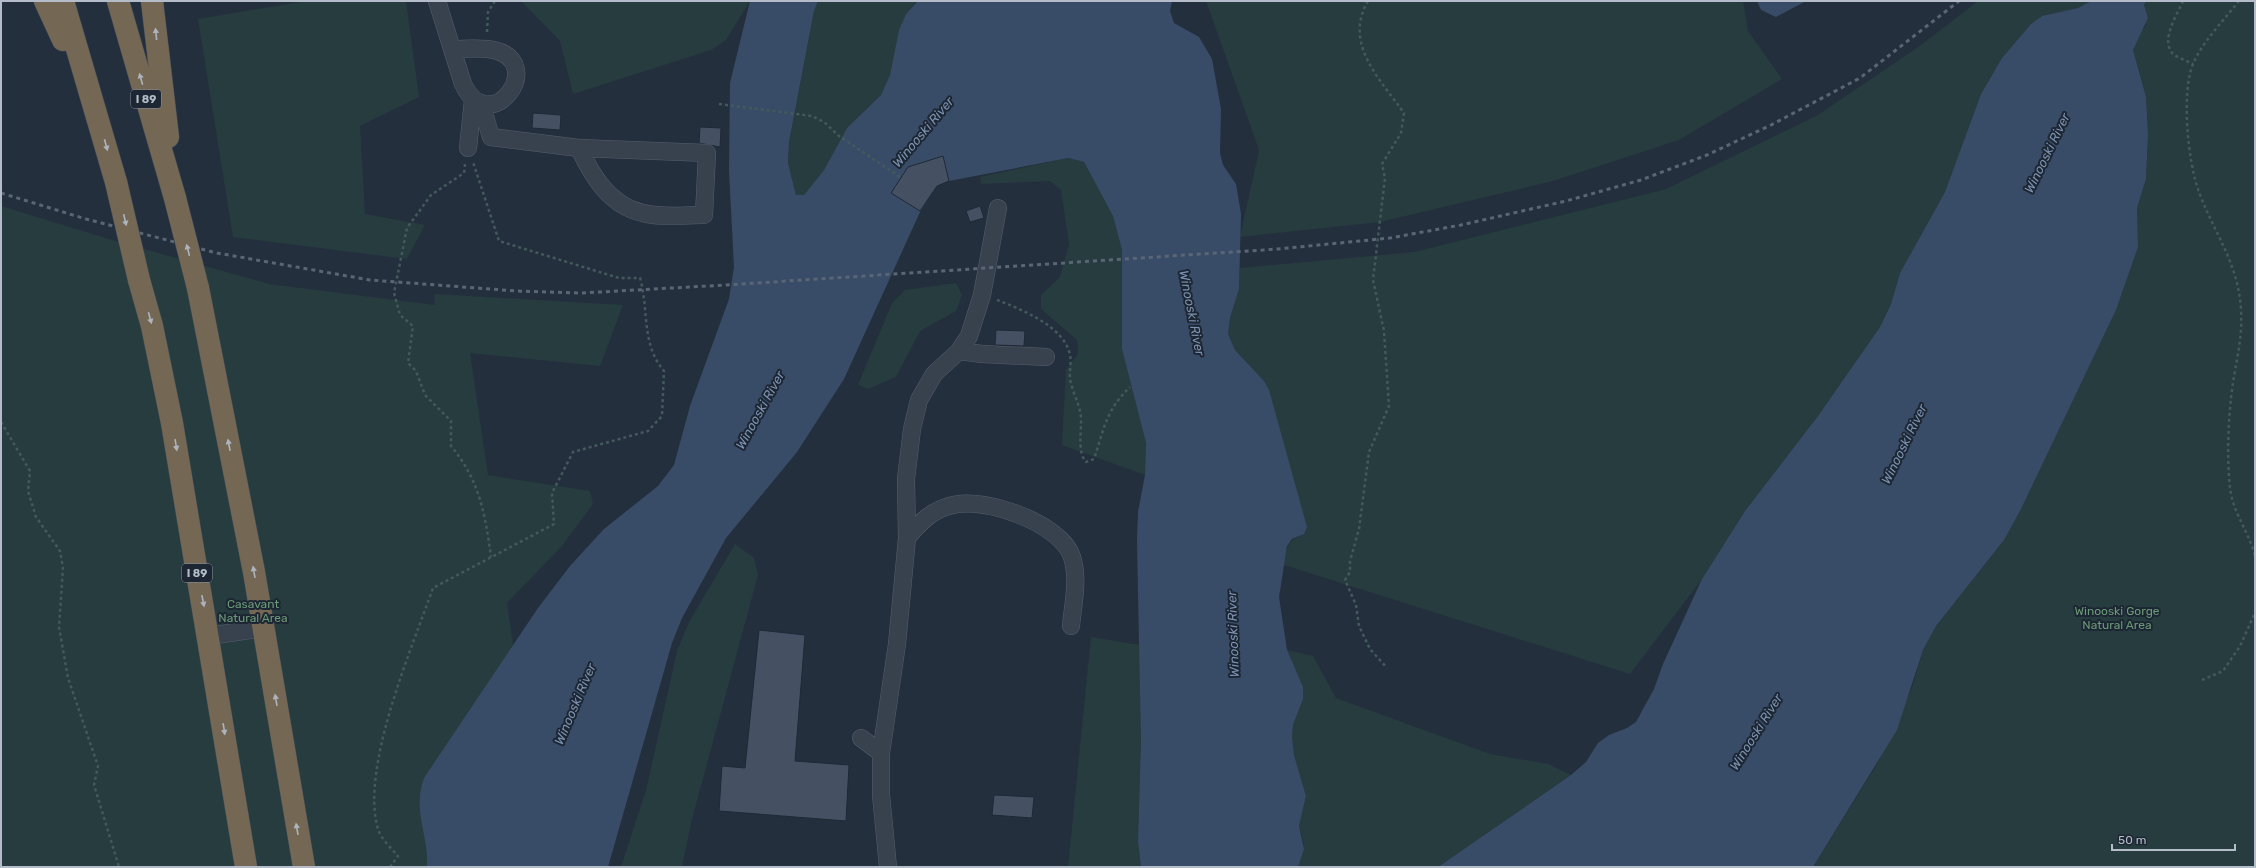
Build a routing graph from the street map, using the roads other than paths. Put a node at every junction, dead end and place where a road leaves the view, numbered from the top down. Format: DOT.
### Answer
graph roads {
  1 [pos="45,1"];
  2 [pos="62,1"];
  3 [pos="118,1"];
  4 [pos="152,1"];
  5 [pos="437,1"];
  6 [pos="452,49"];
  7 [pos="477,101"];
  8 [pos="98,115"];
  9 [pos="468,148"];
  10 [pos="579,148"];
  11 [pos="175,198"];
  12 [pos="998,208"];
  13 [pos="959,351"];
  14 [pos="1046,357"];
  15 [pos="907,538"];
  16 [pos="1072,626"];
  17 [pos="263,628"];
  18 [pos="209,636"];
  19 [pos="860,738"];
  20 [pos="881,753"];
  21 [pos="246,867"];
  22 [pos="304,867"];
  23 [pos="888,867"];
  1 -- 8 [label="highway"];
  2 -- 8 [label="highway, I 89"];
  11 -- 3 [label="highway, I 89, one-way"];
  11 -- 4 [label="highway, one-way"];
  5 -- 6 [label="lane"];
  6 -- 7 [label="lane"];
  6 -- 7 [label="lane"];
  7 -- 9 [label="lane"];
  7 -- 10 [label="lane"];
  8 -- 18 [label="highway, I 89, one-way, bridge"];
  10 -- 10 [label="lane"];
  17 -- 11 [label="highway, I 89, one-way, bridge"];
  12 -- 13 [label="lane"];
  13 -- 14 [label="lane"];
  13 -- 15 [label="lane"];
  15 -- 16 [label="lane"];
  15 -- 20 [label="lane"];
  17 -- 18 [label="lane"];
  22 -- 17 [label="highway, I 89, one-way"];
  18 -- 21 [label="highway, I 89, one-way"];
  19 -- 20 [label="lane"];
  20 -- 23 [label="lane"];
}
